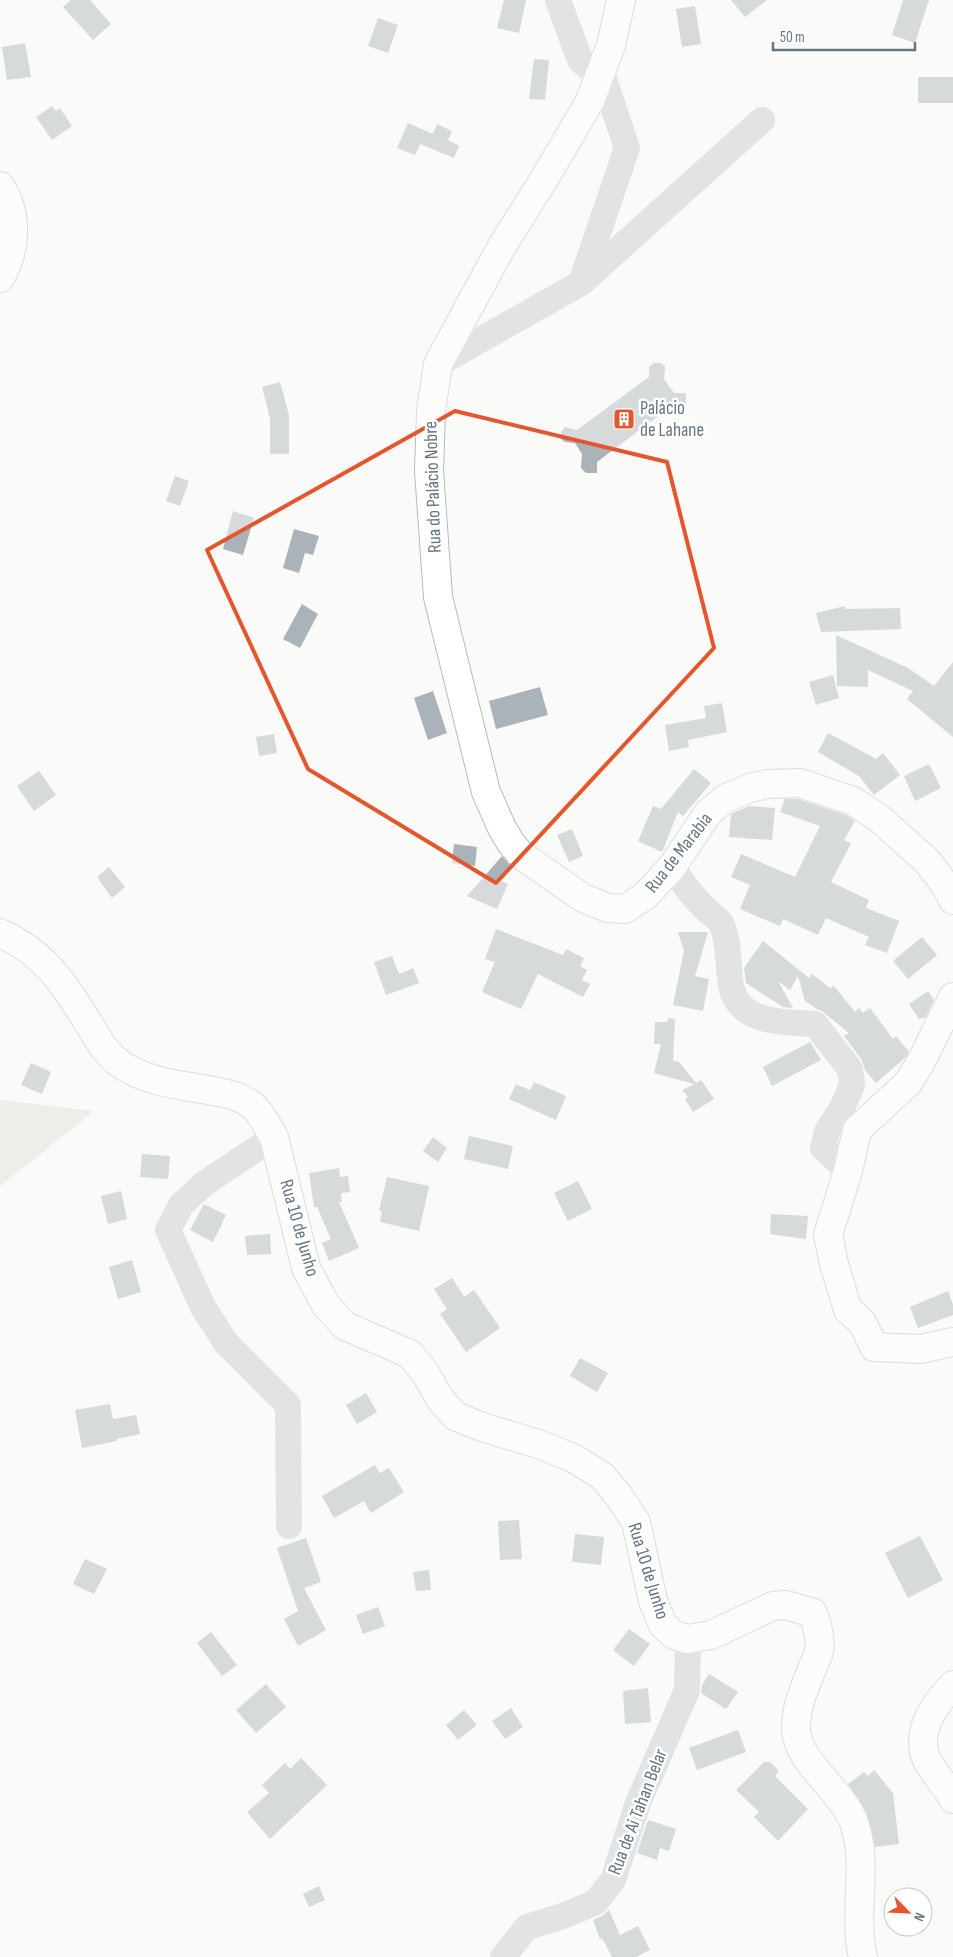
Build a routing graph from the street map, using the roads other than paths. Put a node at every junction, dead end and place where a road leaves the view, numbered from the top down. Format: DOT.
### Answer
graph roads {
  1 [pos="558,0"];
  2 [pos="622,0"];
  3 [pos="600,73"];
  4 [pos="762,120"];
  5 [pos="0,186"];
  6 [pos="0,278"];
  7 [pos="581,284"];
  8 [pos="438,364"];
  9 [pos="521,855"];
  10 [pos="672,867"];
  11 [pos="953,900"];
  12 [pos="0,933"];
  13 [pos="953,997"];
  14 [pos="274,1137"];
  15 [pos="848,1171"];
  16 [pos="953,1342"];
  17 [pos="289,1526"];
  18 [pos="699,1637"];
  19 [pos="953,1685"];
  20 [pos="953,1799"];
  21 [pos="503,1957"];
  22 [pos="863,1957"];
  1 -- 3 [label="street"];
  2 -- 3 [label="main road, Rua do Palácio Nobre"];
  3 -- 7 [label="street"];
  3 -- 8 [label="main road, Rua do Palácio Nobre"];
  4 -- 7 [label="street"];
  5 -- 6 [label="main road"];
  7 -- 8 [label="street"];
  8 -- 9 [label="main road, Rua do Palácio Nobre"];
  9 -- 10 [label="main road, Rua de Marabia"];
  10 -- 11 [label="main road, Rua de Marabia"];
  10 -- 15 [label="street"];
  12 -- 14 [label="main road, Rua 10 de Junho"];
  13 -- 15 [label="main road"];
  14 -- 17 [label="street"];
  14 -- 18 [label="main road, Rua 10 de Junho"];
  15 -- 16 [label="main road"];
  18 -- 21 [label="street, Rua de Ai Tahan Belar"];
  18 -- 22 [label="main road"];
  19 -- 20 [label="main road"];
}
